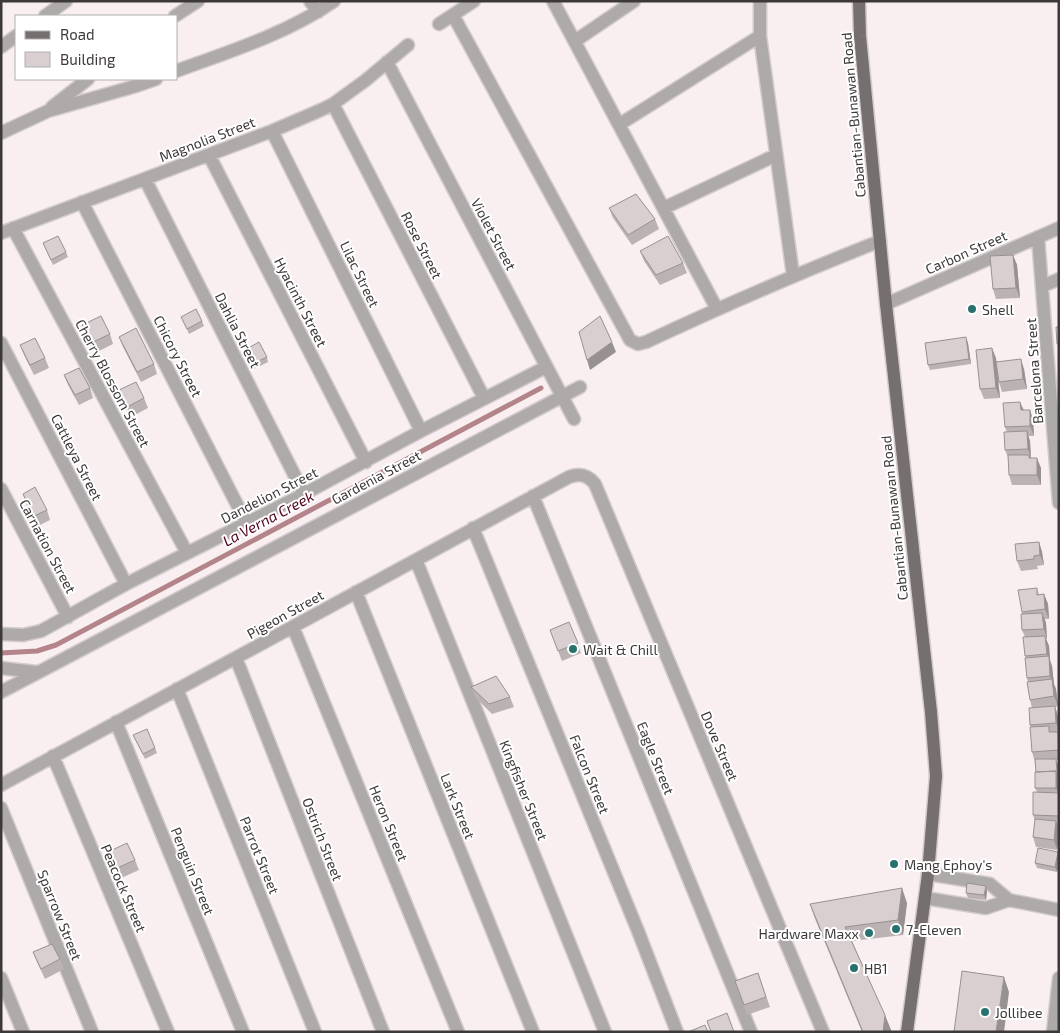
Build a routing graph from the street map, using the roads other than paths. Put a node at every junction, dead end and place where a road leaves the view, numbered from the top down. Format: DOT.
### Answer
graph roads {
  1 [pos="66,1"];
  2 [pos="198,1"];
  3 [pos="310,1"];
  4 [pos="334,1"];
  5 [pos="474,1"];
  6 [pos="553,1"];
  7 [pos="634,1"];
  8 [pos="760,1"];
  9 [pos="859,1"];
  10 [pos="318,12"];
  11 [pos="46,15"];
  12 [pos="177,15"];
  13 [pos="453,15"];
  14 [pos="439,24"];
  15 [pos="760,36"];
  16 [pos="15,37"];
  17 [pos="575,41"];
  18 [pos="408,45"];
  19 [pos="1,47"];
  20 [pos="387,62"];
  21 [pos="178,70"];
  22 [pos="87,80"];
  23 [pos="149,80"];
  24 [pos="134,82"];
  25 [pos="333,104"];
  26 [pos="48,111"];
  27 [pos="620,124"];
  28 [pos="272,131"];
  29 [pos="1,133"];
  30 [pos="209,155"];
  31 [pos="776,156"];
  32 [pos="145,179"];
  33 [pos="82,202"];
  34 [pos="664,208"];
  35 [pos="1059,228"];
  36 [pos="7,230"];
  37 [pos="1038,237"];
  38 [pos="880,242"];
  39 [pos="793,275"];
  40 [pos="1059,280"];
  41 [pos="1043,286"];
  42 [pos="886,304"];
  43 [pos="717,309"];
  44 [pos="1,343"];
  45 [pos="546,367"];
  46 [pos="580,387"];
  47 [pos="561,396"];
  48 [pos="484,398"];
  49 [pos="574,420"];
  50 [pos="421,431"];
  51 [pos="366,462"];
  52 [pos="584,475"];
  53 [pos="1058,478"];
  54 [pos="1,489"];
  55 [pos="304,494"];
  56 [pos="533,496"];
  57 [pos="1059,503"];
  58 [pos="247,524"];
  59 [pos="473,528"];
  60 [pos="187,553"];
  61 [pos="416,560"];
  62 [pos="126,584"];
  63 [pos="356,592"];
  64 [pos="68,617"];
  65 [pos="293,627"];
  66 [pos="1,634"];
  67 [pos="236,658"];
  68 [pos="1,668"];
  69 [pos="36,672"];
  70 [pos="177,689"];
  71 [pos="1,692"];
  72 [pos="116,722"];
  73 [pos="53,756"];
  74 [pos="1,785"];
  75 [pos="1,808"];
  76 [pos="928,874"];
  77 [pos="925,898"];
  78 [pos="1009,900"];
  79 [pos="1059,910"];
  80 [pos="1,978"];
  81 [pos="1058,986"];
  82 [pos="23,1032"];
  83 [pos="92,1032"];
  84 [pos="168,1032"];
  85 [pos="243,1032"];
  86 [pos="315,1032"];
  87 [pos="383,1032"];
  88 [pos="458,1032"];
  89 [pos="533,1032"];
  90 [pos="605,1032"];
  91 [pos="677,1032"];
  92 [pos="751,1032"];
  93 [pos="823,1032"];
  94 [pos="907,1032"];
  95 [pos="1053,1032"];
  1 -- 11 [label="street"];
  2 -- 12 [label="street"];
  3 -- 10 [label="street"];
  4 -- 10 [label="street"];
  5 -- 13 [label="street"];
  6 -- 17 [label="street"];
  7 -- 17 [label="street"];
  8 -- 15 [label="street"];
  9 -- 38 [label="main road, Cabantian-Bunawan Road"];
  10 -- 21 [label="street"];
  13 -- 14 [label="street"];
  13 -- 43 [label="street"];
  15 -- 27 [label="street"];
  15 -- 31 [label="street"];
  16 -- 19 [label="street"];
  17 -- 27 [label="street"];
  18 -- 20 [label="street, Magnolia Street"];
  20 -- 25 [label="street, Magnolia Street"];
  20 -- 45 [label="street, Violet Street"];
  22 -- 26 [label="street"];
  23 -- 24 [label="street"];
  24 -- 26 [label="street"];
  25 -- 28 [label="street, Magnolia Street"];
  25 -- 48 [label="street, Rose Street"];
  26 -- 29 [label="street"];
  27 -- 34 [label="street"];
  28 -- 30 [label="street, Magnolia Street"];
  28 -- 50 [label="street, Lilac Street"];
  30 -- 32 [label="street, Magnolia Street"];
  30 -- 51 [label="street, Hyacinth Street"];
  31 -- 34 [label="street"];
  31 -- 39 [label="street"];
  32 -- 33 [label="street, Magnolia Street"];
  32 -- 55 [label="street, Dahlia Street"];
  33 -- 36 [label="street, Magnolia Street"];
  33 -- 58 [label="street, Chicory Street"];
  34 -- 43 [label="street"];
  35 -- 37 [label="street, Carbon Street"];
  36 -- 60 [label="street, Cherry Blossom Street"];
  37 -- 41 [label="street, Barcelona Street"];
  37 -- 42 [label="street, Carbon Street"];
  38 -- 39 [label="street"];
  38 -- 42 [label="main road, Cabantian-Bunawan Road"];
  39 -- 43 [label="street"];
  40 -- 41 [label="street"];
  41 -- 53 [label="street, Barcelona Street"];
  42 -- 76 [label="main road, Cabantian-Bunawan Road"];
  44 -- 62 [label="street, Cattleya Street"];
  45 -- 47 [label="street, Violet Street"];
  45 -- 48 [label="street, Dandelion Street"];
  46 -- 47 [label="street, Gardenia Street"];
  47 -- 49 [label="street, Violet Street"];
  47 -- 69 [label="street, Gardenia Street"];
  48 -- 50 [label="street, Dandelion Street"];
  50 -- 51 [label="street, Dandelion Street"];
  51 -- 55 [label="street, Dandelion Street"];
  52 -- 56 [label="street, Pigeon Street"];
  52 -- 93 [label="street, Dove Street"];
  53 -- 57 [label="street, Barcelona Street"];
  54 -- 64 [label="street, Carnation Street"];
  55 -- 58 [label="street, Dandelion Street"];
  56 -- 59 [label="street, Pigeon Street"];
  56 -- 92 [label="street, Eagle Street"];
  58 -- 60 [label="street, Dandelion Street"];
  59 -- 61 [label="street, Pigeon Street"];
  59 -- 91 [label="street, Falcon Street"];
  60 -- 62 [label="street, Dandelion Street"];
  61 -- 63 [label="street, Pigeon Street"];
  61 -- 90 [label="street, Kingfisher Street"];
  62 -- 64 [label="street, Dandelion Street"];
  63 -- 65 [label="street, Pigeon Street"];
  63 -- 89 [label="street, Lark Street"];
  64 -- 66 [label="street, Dandelion Street"];
  65 -- 67 [label="street, Pigeon Street"];
  65 -- 88 [label="street, Heron Street"];
  67 -- 70 [label="street, Pigeon Street"];
  67 -- 87 [label="street, Ostrich Street"];
  68 -- 69 [label="street"];
  69 -- 71 [label="street, Gardenia Street"];
  70 -- 72 [label="street, Pigeon Street"];
  70 -- 86 [label="street, Parrot Street"];
  72 -- 73 [label="street, Pigeon Street"];
  72 -- 85 [label="street, Penguin Street"];
  73 -- 74 [label="street, Pigeon Street"];
  73 -- 84 [label="street, Peacock Street"];
  75 -- 83 [label="street, Sparrow Street"];
  76 -- 77 [label="main road, Cabantian-Bunawan Road"];
  76 -- 78 [label="street"];
  77 -- 78 [label="street"];
  77 -- 94 [label="main road, Cabantian-Bunawan Road"];
  78 -- 79 [label="street"];
  80 -- 82 [label="street"];
  81 -- 95 [label="street"];
}
